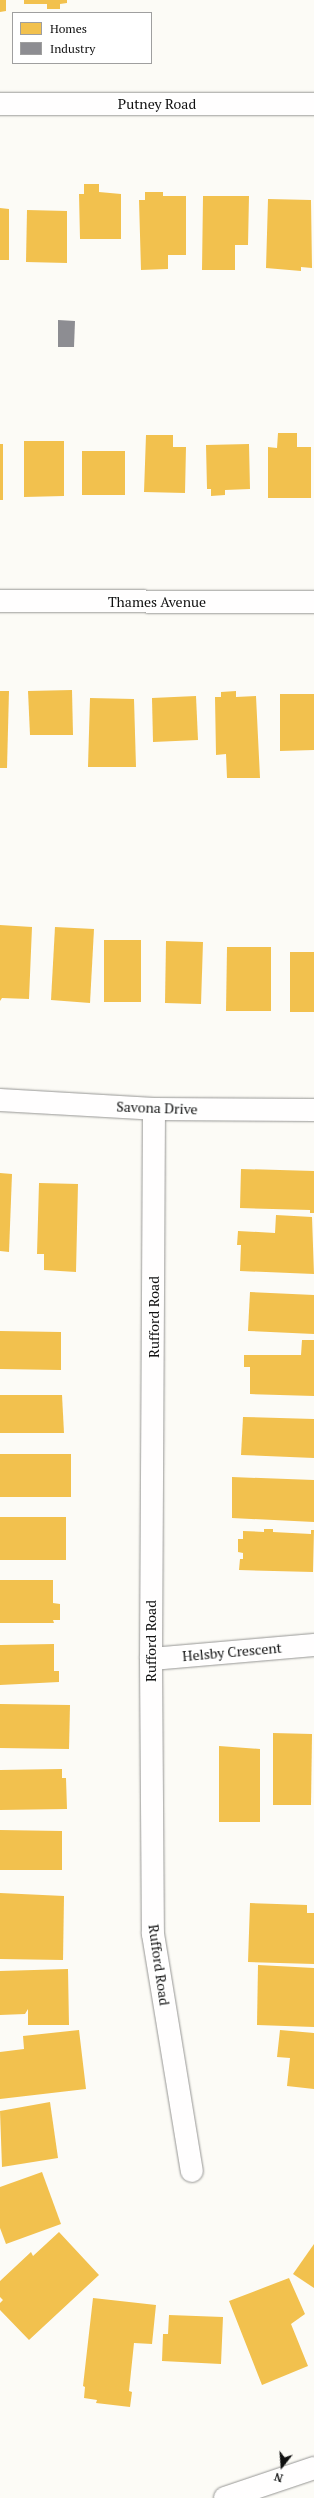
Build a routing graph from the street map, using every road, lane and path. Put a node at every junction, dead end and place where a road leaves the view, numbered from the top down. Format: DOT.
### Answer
graph roads {
  1 [pos="0,104"];
  2 [pos="314,104"];
  3 [pos="0,601"];
  4 [pos="314,602"];
  5 [pos="0,1100"];
  6 [pos="154,1109"];
  7 [pos="314,1110"];
  8 [pos="314,1645"];
  9 [pos="151,1659"];
  10 [pos="192,2171"];
  11 [pos="314,2468"];
  12 [pos="225,2498"];
  1 -- 2 [label="street, Putney Road"];
  3 -- 4 [label="street, Thames Avenue"];
  5 -- 6 [label="street, Savona Drive"];
  6 -- 7 [label="street, Savona Drive"];
  6 -- 9 [label="street, Rufford Road"];
  8 -- 9 [label="street, Helsby Crescent"];
  9 -- 10 [label="street, Rufford Road"];
  11 -- 12 [label="street"];
}
